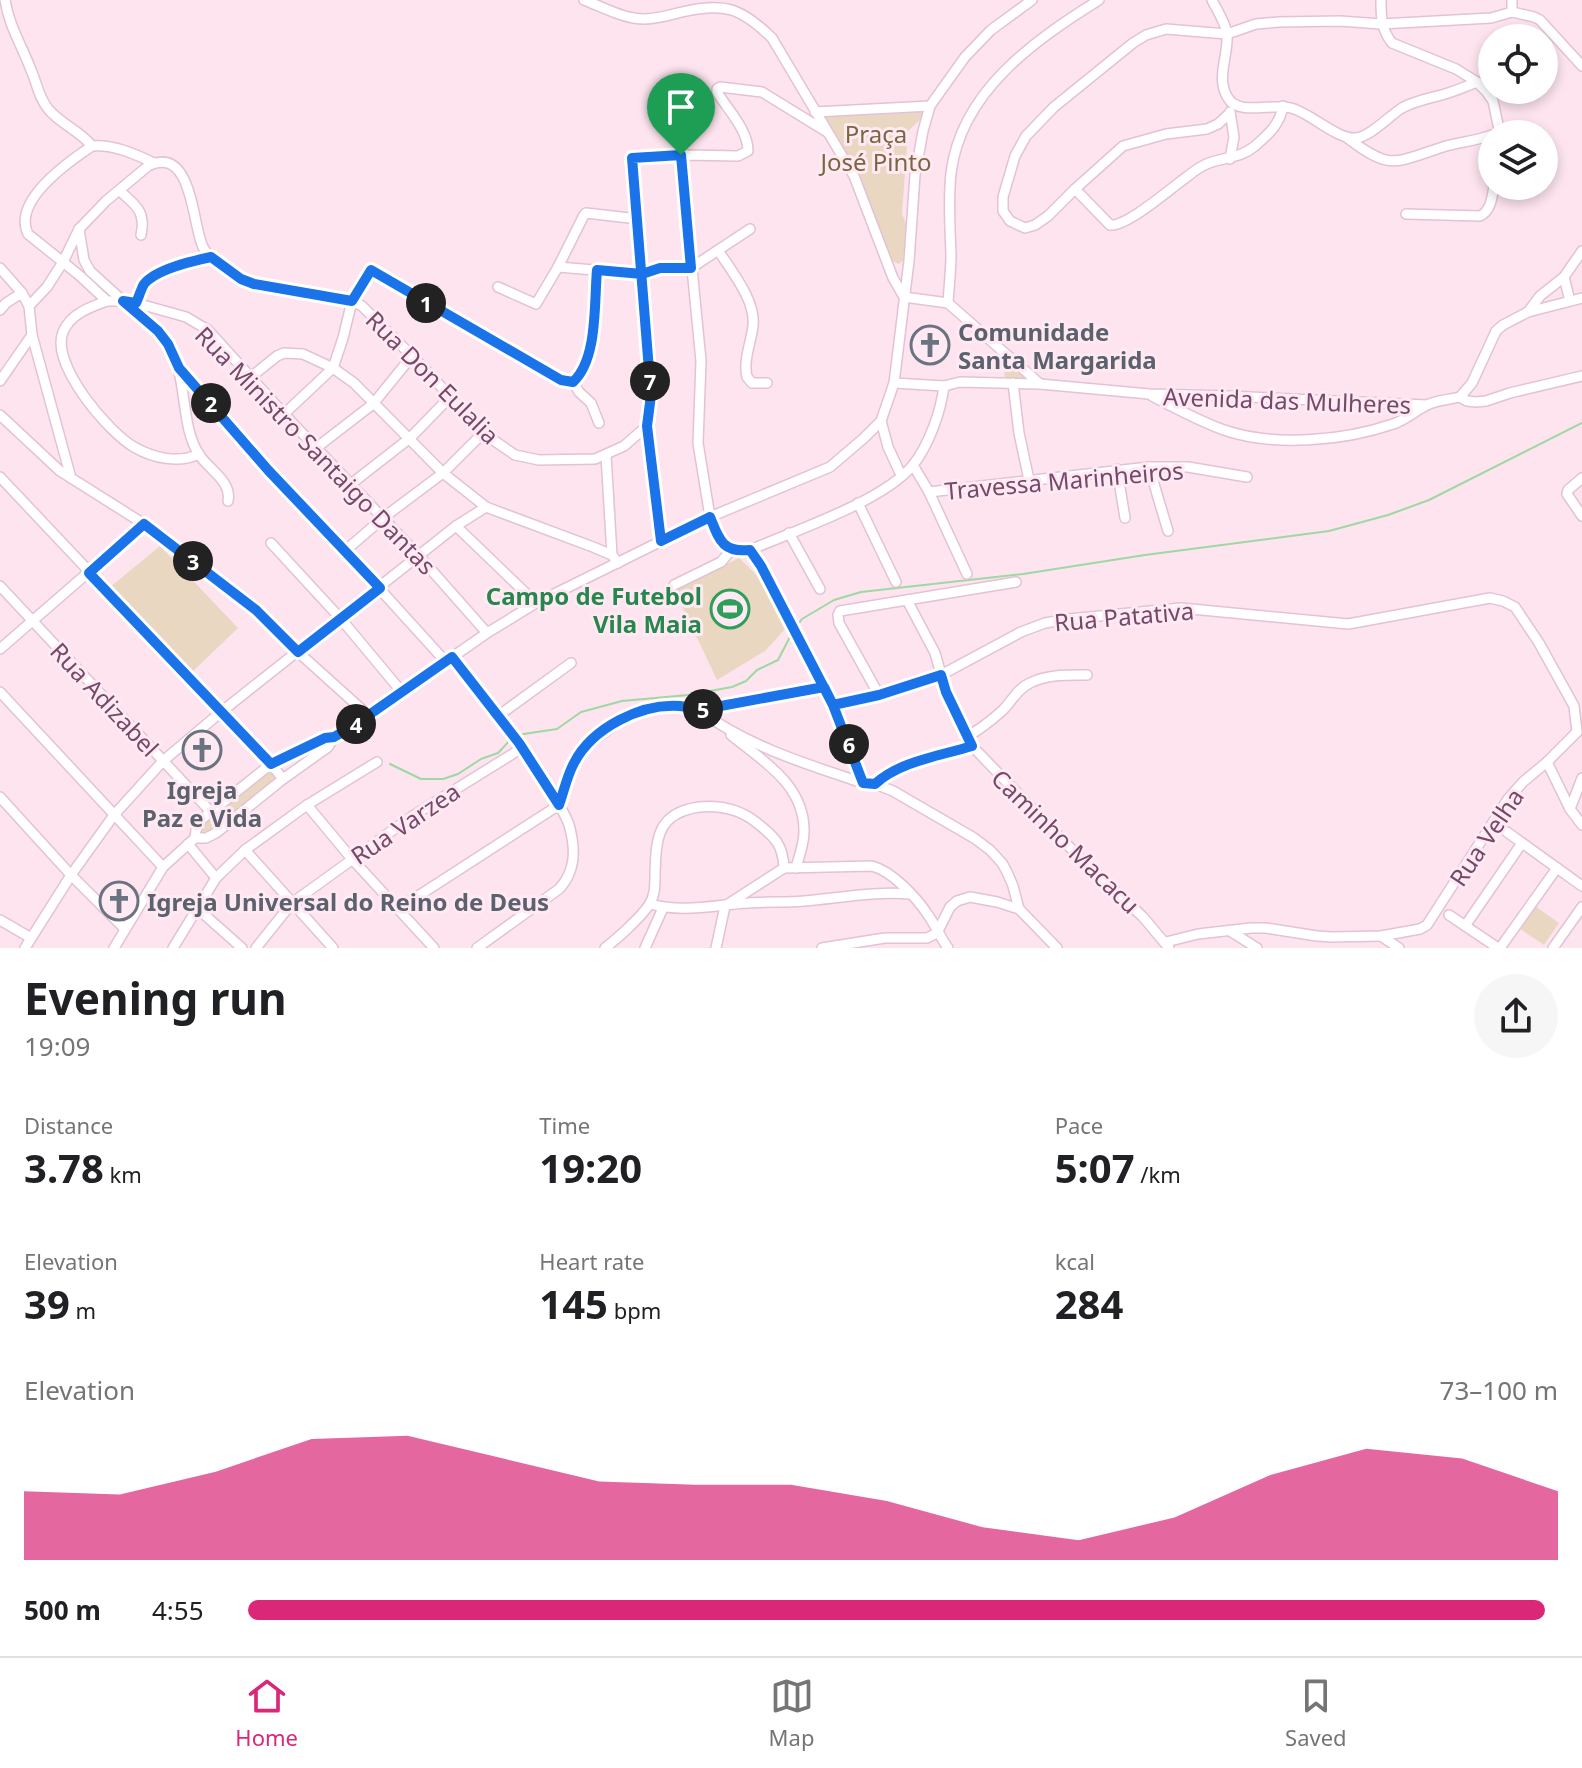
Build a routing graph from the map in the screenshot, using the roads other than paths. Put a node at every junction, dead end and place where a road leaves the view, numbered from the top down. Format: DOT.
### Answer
graph roads {
  1 [pos="5,0"];
  2 [pos="584,0"];
  3 [pos="1032,0"];
  4 [pos="1099,0"];
  5 [pos="1212,0"];
  6 [pos="1381,0"];
  7 [pos="1512,0"];
  8 [pos="1512,12"];
  9 [pos="1381,24"];
  10 [pos="1227,34"];
  11 [pos="1582,66"];
  12 [pos="1477,82"];
  13 [pos="930,106"];
  14 [pos="1283,106"];
  15 [pos="1231,109"];
  16 [pos="815,112"];
  17 [pos="1495,120"];
  18 [pos="827,132"];
  19 [pos="1346,137"];
  20 [pos="1478,139"];
  21 [pos="92,146"];
  22 [pos="681,155"];
  23 [pos="1230,159"];
  24 [pos="154,163"];
  25 [pos="1075,189"];
  26 [pos="120,191"];
  27 [pos="1490,200"];
  28 [pos="1406,214"];
  29 [pos="638,219"];
  30 [pos="79,229"];
  31 [pos="750,229"];
  32 [pos="141,235"];
  33 [pos="718,250"];
  34 [pos="1582,251"];
  35 [pos="211,257"];
  36 [pos="887,261"];
  37 [pos="909,261"];
  38 [pos="63,262"];
  39 [pos="558,267"];
  40 [pos="0,268"];
  41 [pos="691,268"];
  42 [pos="597,270"];
  43 [pos="642,274"];
  44 [pos="1564,277"];
  45 [pos="498,287"];
  46 [pos="22,293"];
  47 [pos="904,297"];
  48 [pos="1582,298"];
  49 [pos="107,301"];
  50 [pos="123,301"];
  51 [pos="352,301"];
  52 [pos="1570,301"];
  53 [pos="136,303"];
  54 [pos="948,303"];
  55 [pos="29,306"];
  56 [pos="0,310"];
  57 [pos="1528,312"];
  58 [pos="32,335"];
  59 [pos="412,356"];
  60 [pos="179,368"];
  61 [pos="333,368"];
  62 [pos="1582,376"];
  63 [pos="251,377"];
  64 [pos="0,381"];
  65 [pos="573,382"];
  66 [pos="767,383"];
  67 [pos="894,383"];
  68 [pos="1013,383"];
  69 [pos="1040,384"];
  70 [pos="944,386"];
  71 [pos="1149,394"];
  72 [pos="450,397"];
  73 [pos="1460,397"];
  74 [pos="373,404"];
  75 [pos="1426,405"];
  76 [pos="284,414"];
  77 [pos="0,415"];
  78 [pos="881,421"];
  79 [pos="599,423"];
  80 [pos="647,426"];
  81 [pos="483,433"];
  82 [pos="410,438"];
  83 [pos="316,448"];
  84 [pos="199,454"];
  85 [pos="606,455"];
  86 [pos="913,465"];
  87 [pos="1149,467"];
  88 [pos="1117,469"];
  89 [pos="443,473"];
  90 [pos="901,475"];
  91 [pos="0,477"];
  92 [pos="1247,477"];
  93 [pos="71,478"];
  94 [pos="1582,478"];
  95 [pos="1029,480"];
  96 [pos="351,484"];
  97 [pos="929,492"];
  98 [pos="228,501"];
  99 [pos="858,503"];
  100 [pos="486,507"];
  101 [pos="1582,516"];
  102 [pos="710,517"];
  103 [pos="383,518"];
  104 [pos="1125,518"];
  105 [pos="144,524"];
  106 [pos="456,526"];
  107 [pos="1168,531"];
  108 [pos="789,533"];
  109 [pos="661,541"];
  110 [pos="271,543"];
  111 [pos="731,550"];
  112 [pos="750,550"];
  113 [pos="345,551"];
  114 [pos="419,556"];
  115 [pos="615,559"];
  116 [pos="89,573"];
  117 [pos="967,574"];
  118 [pos="896,582"];
  119 [pos="1016,582"];
  120 [pos="674,585"];
  121 [pos="0,586"];
  122 [pos="380,588"];
  123 [pos="820,589"];
  124 [pos="907,600"];
  125 [pos="536,603"];
  126 [pos="1287,617"];
  127 [pos="341,619"];
  128 [pos="32,620"];
  129 [pos="487,633"];
  130 [pos="0,649"];
  131 [pos="298,652"];
  132 [pos="448,659"];
  133 [pos="571,663"];
  134 [pos="941,675"];
  135 [pos="1087,675"];
  136 [pos="824,687"];
  137 [pos="401,691"];
  138 [pos="0,692"];
  139 [pos="879,695"];
  140 [pos="833,705"];
  141 [pos="699,710"];
  142 [pos="221,712"];
  143 [pos="368,715"];
  144 [pos="498,716"];
  145 [pos="717,723"];
  146 [pos="1580,731"];
  147 [pos="334,737"];
  148 [pos="969,742"];
  149 [pos="521,746"];
  150 [pos="163,761"];
  151 [pos="377,762"];
  152 [pos="1547,762"];
  153 [pos="271,764"];
  154 [pos="1582,778"];
  155 [pos="283,779"];
  156 [pos="863,783"];
  157 [pos="875,784"];
  158 [pos="0,797"];
  159 [pos="307,805"];
  160 [pos="559,805"];
  161 [pos="1570,809"];
  162 [pos="210,811"];
  163 [pos="114,815"];
  164 [pos="1582,825"];
  165 [pos="1507,832"];
  166 [pos="192,841"];
  167 [pos="1522,843"];
  168 [pos="245,850"];
  169 [pos="352,859"];
  170 [pos="163,867"];
  171 [pos="784,868"];
  172 [pos="796,868"];
  173 [pos="1557,868"];
  174 [pos="71,875"];
  175 [pos="216,878"];
  176 [pos="1582,886"];
  177 [pos="910,894"];
  178 [pos="292,903"];
  179 [pos="650,904"];
  180 [pos="725,906"];
  181 [pos="1582,907"];
  182 [pos="663,908"];
  183 [pos="198,909"];
  184 [pos="398,909"];
  185 [pos="1019,909"];
  186 [pos="1449,915"];
  187 [pos="0,920"];
  188 [pos="1465,926"];
  189 [pos="125,929"];
  190 [pos="1230,931"];
  191 [pos="937,933"];
  192 [pos="1381,936"];
  193 [pos="903,937"];
  194 [pos="31,938"];
  195 [pos="1168,945"];
  196 [pos="25,948"];
  197 [pos="114,948"];
  198 [pos="173,948"];
  199 [pos="242,948"];
  200 [pos="256,948"];
  201 [pos="333,948"];
  202 [pos="434,948"];
  203 [pos="477,948"];
  204 [pos="605,948"];
  205 [pos="645,948"];
  206 [pos="716,948"];
  207 [pos="822,948"];
  208 [pos="905,948"];
  209 [pos="948,948"];
  210 [pos="1057,948"];
  211 [pos="1257,948"];
  212 [pos="1399,948"];
  213 [pos="1499,948"];
  214 [pos="1553,948"];
  1 -- 21 [label="street"];
  2 -- 16 [label="street"];
  3 -- 13 [label="street"];
  4 -- 54 [label="street"];
  5 -- 10 [label="street"];
  6 -- 9 [label="street"];
  7 -- 8 [label="street"];
  8 -- 9 [label="street"];
  8 -- 11 [label="street"];
  9 -- 10 [label="street"];
  9 -- 12 [label="street"];
  10 -- 15 [label="street"];
  10 -- 25 [label="street"];
  12 -- 17 [label="street"];
  12 -- 19 [label="street"];
  13 -- 16 [label="street"];
  13 -- 37 [label="street"];
  14 -- 15 [label="street"];
  14 -- 19 [label="street"];
  14 -- 23 [label="street"];
  15 -- 23 [label="street"];
  15 -- 25 [label="street"];
  16 -- 18 [label="street"];
  18 -- 22 [label="street"];
  18 -- 36 [label="street"];
  19 -- 20 [label="street"];
  21 -- 24 [label="street"];
  21 -- 38 [label="street"];
  22 -- 29 [label="street"];
  22 -- 41 [label="street"];
  23 -- 25 [label="street"];
  24 -- 26 [label="street"];
  24 -- 35 [label="street"];
  26 -- 30 [label="street"];
  26 -- 32 [label="street"];
  27 -- 28 [label="street"];
  29 -- 39 [label="street"];
  29 -- 43 [label="street"];
  30 -- 38 [label="street"];
  30 -- 50 [label="street"];
  31 -- 33 [label="street"];
  33 -- 41 [label="street"];
  33 -- 66 [label="street"];
  34 -- 44 [label="street"];
  35 -- 51 [label="street"];
  35 -- 53 [label="street"];
  36 -- 37 [label="street"];
  36 -- 47 [label="street"];
  37 -- 47 [label="street"];
  38 -- 49 [label="street"];
  38 -- 55 [label="street"];
  39 -- 42 [label="street"];
  39 -- 45 [label="street"];
  40 -- 46 [label="street"];
  41 -- 43 [label="street"];
  41 -- 102 [label="street"];
  42 -- 43 [label="street"];
  42 -- 65 [label="street"];
  43 -- 80 [label="street"];
  44 -- 52 [label="street"];
  44 -- 57 [label="street"];
  46 -- 55 [label="street"];
  46 -- 56 [label="street"];
  47 -- 54 [label="street"];
  47 -- 67 [label="street"];
  48 -- 52 [label="street"];
  49 -- 50 [label="street, Rua Ministro Santaigo Dantas"];
  49 -- 84 [label="street"];
  50 -- 53 [label="street, Rua Ministro Santaigo Dantas"];
  50 -- 60 [label="street"];
  51 -- 59 [label="street, Rua Don Eulalia"];
  51 -- 61 [label="street"];
  51 -- 65 [label="street"];
  52 -- 57 [label="street"];
  53 -- 63 [label="street, Rua Ministro Santaigo Dantas"];
  54 -- 69 [label="street"];
  55 -- 58 [label="street"];
  57 -- 73 [label="street"];
  58 -- 64 [label="street"];
  58 -- 93 [label="street"];
  59 -- 72 [label="street, Rua Don Eulalia"];
  59 -- 74 [label="street"];
  60 -- 84 [label="street"];
  60 -- 113 [label="street"];
  61 -- 63 [label="street"];
  61 -- 74 [label="street"];
  61 -- 76 [label="street"];
  62 -- 73 [label="street, Avenida das Mulheres"];
  63 -- 76 [label="street, Rua Ministro Santaigo Dantas"];
  65 -- 79 [label="street"];
  67 -- 70 [label="street, Avenida das Mulheres"];
  67 -- 78 [label="street"];
  68 -- 69 [label="street, Avenida das Mulheres"];
  68 -- 70 [label="street, Avenida das Mulheres"];
  68 -- 95 [label="street"];
  69 -- 71 [label="street, Avenida das Mulheres"];
  70 -- 86 [label="street"];
  71 -- 75 [label="street, Avenida das Mulheres"];
  71 -- 75 [label="street, Avenida das Mulheres"];
  72 -- 81 [label="street, Rua Don Eulalia"];
  72 -- 82 [label="street"];
  73 -- 75 [label="street, Avenida das Mulheres"];
  74 -- 82 [label="street"];
  74 -- 83 [label="street"];
  76 -- 83 [label="street, Rua Ministro Santaigo Dantas"];
  77 -- 93 [label="street"];
  78 -- 90 [label="street"];
  78 -- 102 [label="street"];
  80 -- 85 [label="street, Rua Don Eulalia"];
  80 -- 109 [label="street"];
  81 -- 85 [label="street, Rua Don Eulalia"];
  81 -- 89 [label="street"];
  82 -- 89 [label="street"];
  82 -- 96 [label="street"];
  83 -- 96 [label="street, Rua Ministro Santaigo Dantas"];
  84 -- 98 [label="street"];
  85 -- 115 [label="street"];
  86 -- 90 [label="street"];
  86 -- 97 [label="street"];
  87 -- 88 [label="street, Travessa Marinheiros"];
  87 -- 92 [label="street, Travessa Marinheiros"];
  87 -- 107 [label="street"];
  88 -- 95 [label="street, Travessa Marinheiros"];
  88 -- 104 [label="street"];
  89 -- 100 [label="street"];
  89 -- 103 [label="street"];
  90 -- 99 [label="street"];
  91 -- 116 [label="street"];
  93 -- 105 [label="street"];
  94 -- 101 [label="street"];
  95 -- 97 [label="street, Travessa Marinheiros"];
  96 -- 103 [label="street, Rua Ministro Santaigo Dantas"];
  97 -- 117 [label="street"];
  99 -- 108 [label="street"];
  99 -- 118 [label="street"];
  100 -- 106 [label="street"];
  100 -- 115 [label="street"];
  102 -- 109 [label="street"];
  102 -- 111 [label="street"];
  103 -- 113 [label="street"];
  103 -- 114 [label="street, Rua Ministro Santaigo Dantas"];
  105 -- 116 [label="street"];
  105 -- 131 [label="street"];
  106 -- 114 [label="street"];
  106 -- 125 [label="street"];
  108 -- 112 [label="street"];
  108 -- 123 [label="street"];
  109 -- 115 [label="street"];
  110 -- 127 [label="street"];
  111 -- 112 [label="street"];
  111 -- 120 [label="street"];
  112 -- 136 [label="street"];
  113 -- 122 [label="street"];
  114 -- 122 [label="street"];
  114 -- 129 [label="street, Rua Ministro Santaigo Dantas"];
  115 -- 125 [label="street"];
  116 -- 128 [label="street"];
  116 -- 142 [label="street"];
  119 -- 124 [label="street"];
  121 -- 128 [label="street, Rua Adizabel"];
  122 -- 127 [label="street"];
  122 -- 132 [label="street"];
  124 -- 134 [label="street, Caminho Macacu"];
  124 -- 139 [label="street"];
  125 -- 129 [label="street"];
  126 -- 134 [label="street, Rua Patativa"];
  126 -- 146 [label="street, Rua Velha"];
  127 -- 131 [label="street"];
  127 -- 137 [label="street"];
  128 -- 130 [label="street"];
  128 -- 150 [label="street, Rua Adizabel"];
  129 -- 132 [label="street"];
  131 -- 142 [label="street"];
  131 -- 143 [label="street"];
  132 -- 137 [label="street"];
  132 -- 144 [label="street"];
  133 -- 144 [label="street"];
  134 -- 139 [label="street, Rua Patativa"];
  134 -- 148 [label="street, Caminho Macacu"];
  135 -- 148 [label="street"];
  136 -- 140 [label="street"];
  136 -- 141 [label="street"];
  137 -- 143 [label="street"];
  138 -- 163 [label="street"];
  139 -- 140 [label="street, Rua Patativa"];
  140 -- 156 [label="street"];
  141 -- 145 [label="street"];
  141 -- 160 [label="street"];
  142 -- 150 [label="street"];
  142 -- 153 [label="street"];
  143 -- 147 [label="street"];
  144 -- 149 [label="street"];
  145 -- 156 [label="street"];
  145 -- 172 [label="street"];
  146 -- 152 [label="street, Rua Velha"];
  147 -- 153 [label="street"];
  147 -- 155 [label="street"];
  148 -- 157 [label="street"];
  148 -- 195 [label="street, Caminho Macacu"];
  149 -- 160 [label="street"];
  149 -- 169 [label="street, Rua Varzea"];
  150 -- 162 [label="street, Rua Adizabel"];
  150 -- 163 [label="street"];
  151 -- 159 [label="street"];
  152 -- 161 [label="street"];
  152 -- 192 [label="street, Rua Velha"];
  153 -- 155 [label="street"];
  153 -- 162 [label="street"];
  154 -- 161 [label="street"];
  155 -- 166 [label="street"];
  156 -- 157 [label="street"];
  157 -- 185 [label="street"];
  158 -- 174 [label="street"];
  159 -- 168 [label="street"];
  159 -- 169 [label="street"];
  160 -- 184 [label="street"];
  160 -- 203 [label="street"];
  161 -- 164 [label="street"];
  162 -- 166 [label="street"];
  163 -- 170 [label="street"];
  163 -- 174 [label="street"];
  165 -- 167 [label="street"];
  166 -- 170 [label="street"];
  166 -- 175 [label="street"];
  167 -- 173 [label="street"];
  167 -- 188 [label="street"];
  168 -- 175 [label="street"];
  168 -- 178 [label="street"];
  169 -- 178 [label="street, Rua Varzea"];
  169 -- 184 [label="street"];
  170 -- 189 [label="street"];
  171 -- 172 [label="street"];
  171 -- 179 [label="street"];
  171 -- 180 [label="street"];
  172 -- 177 [label="street"];
  173 -- 176 [label="street"];
  173 -- 213 [label="street"];
  174 -- 189 [label="street"];
  174 -- 194 [label="street"];
  175 -- 183 [label="street"];
  177 -- 180 [label="street"];
  177 -- 191 [label="street"];
  178 -- 200 [label="street, Rua Varzea"];
  178 -- 201 [label="street"];
  179 -- 182 [label="street"];
  179 -- 204 [label="street"];
  180 -- 182 [label="street"];
  180 -- 206 [label="street"];
  181 -- 214 [label="street"];
  182 -- 205 [label="street"];
  183 -- 198 [label="street"];
  183 -- 199 [label="street"];
  184 -- 202 [label="street"];
  185 -- 191 [label="street"];
  185 -- 210 [label="street"];
  186 -- 188 [label="street"];
  187 -- 194 [label="street"];
  188 -- 213 [label="street"];
  189 -- 197 [label="street"];
  190 -- 192 [label="street, Rua Velha"];
  190 -- 195 [label="street, Rua Velha"];
  190 -- 211 [label="street"];
  191 -- 193 [label="street"];
  191 -- 209 [label="street"];
  192 -- 212 [label="street"];
  193 -- 207 [label="street"];
  193 -- 208 [label="street"];
  194 -- 196 [label="street"];
}
